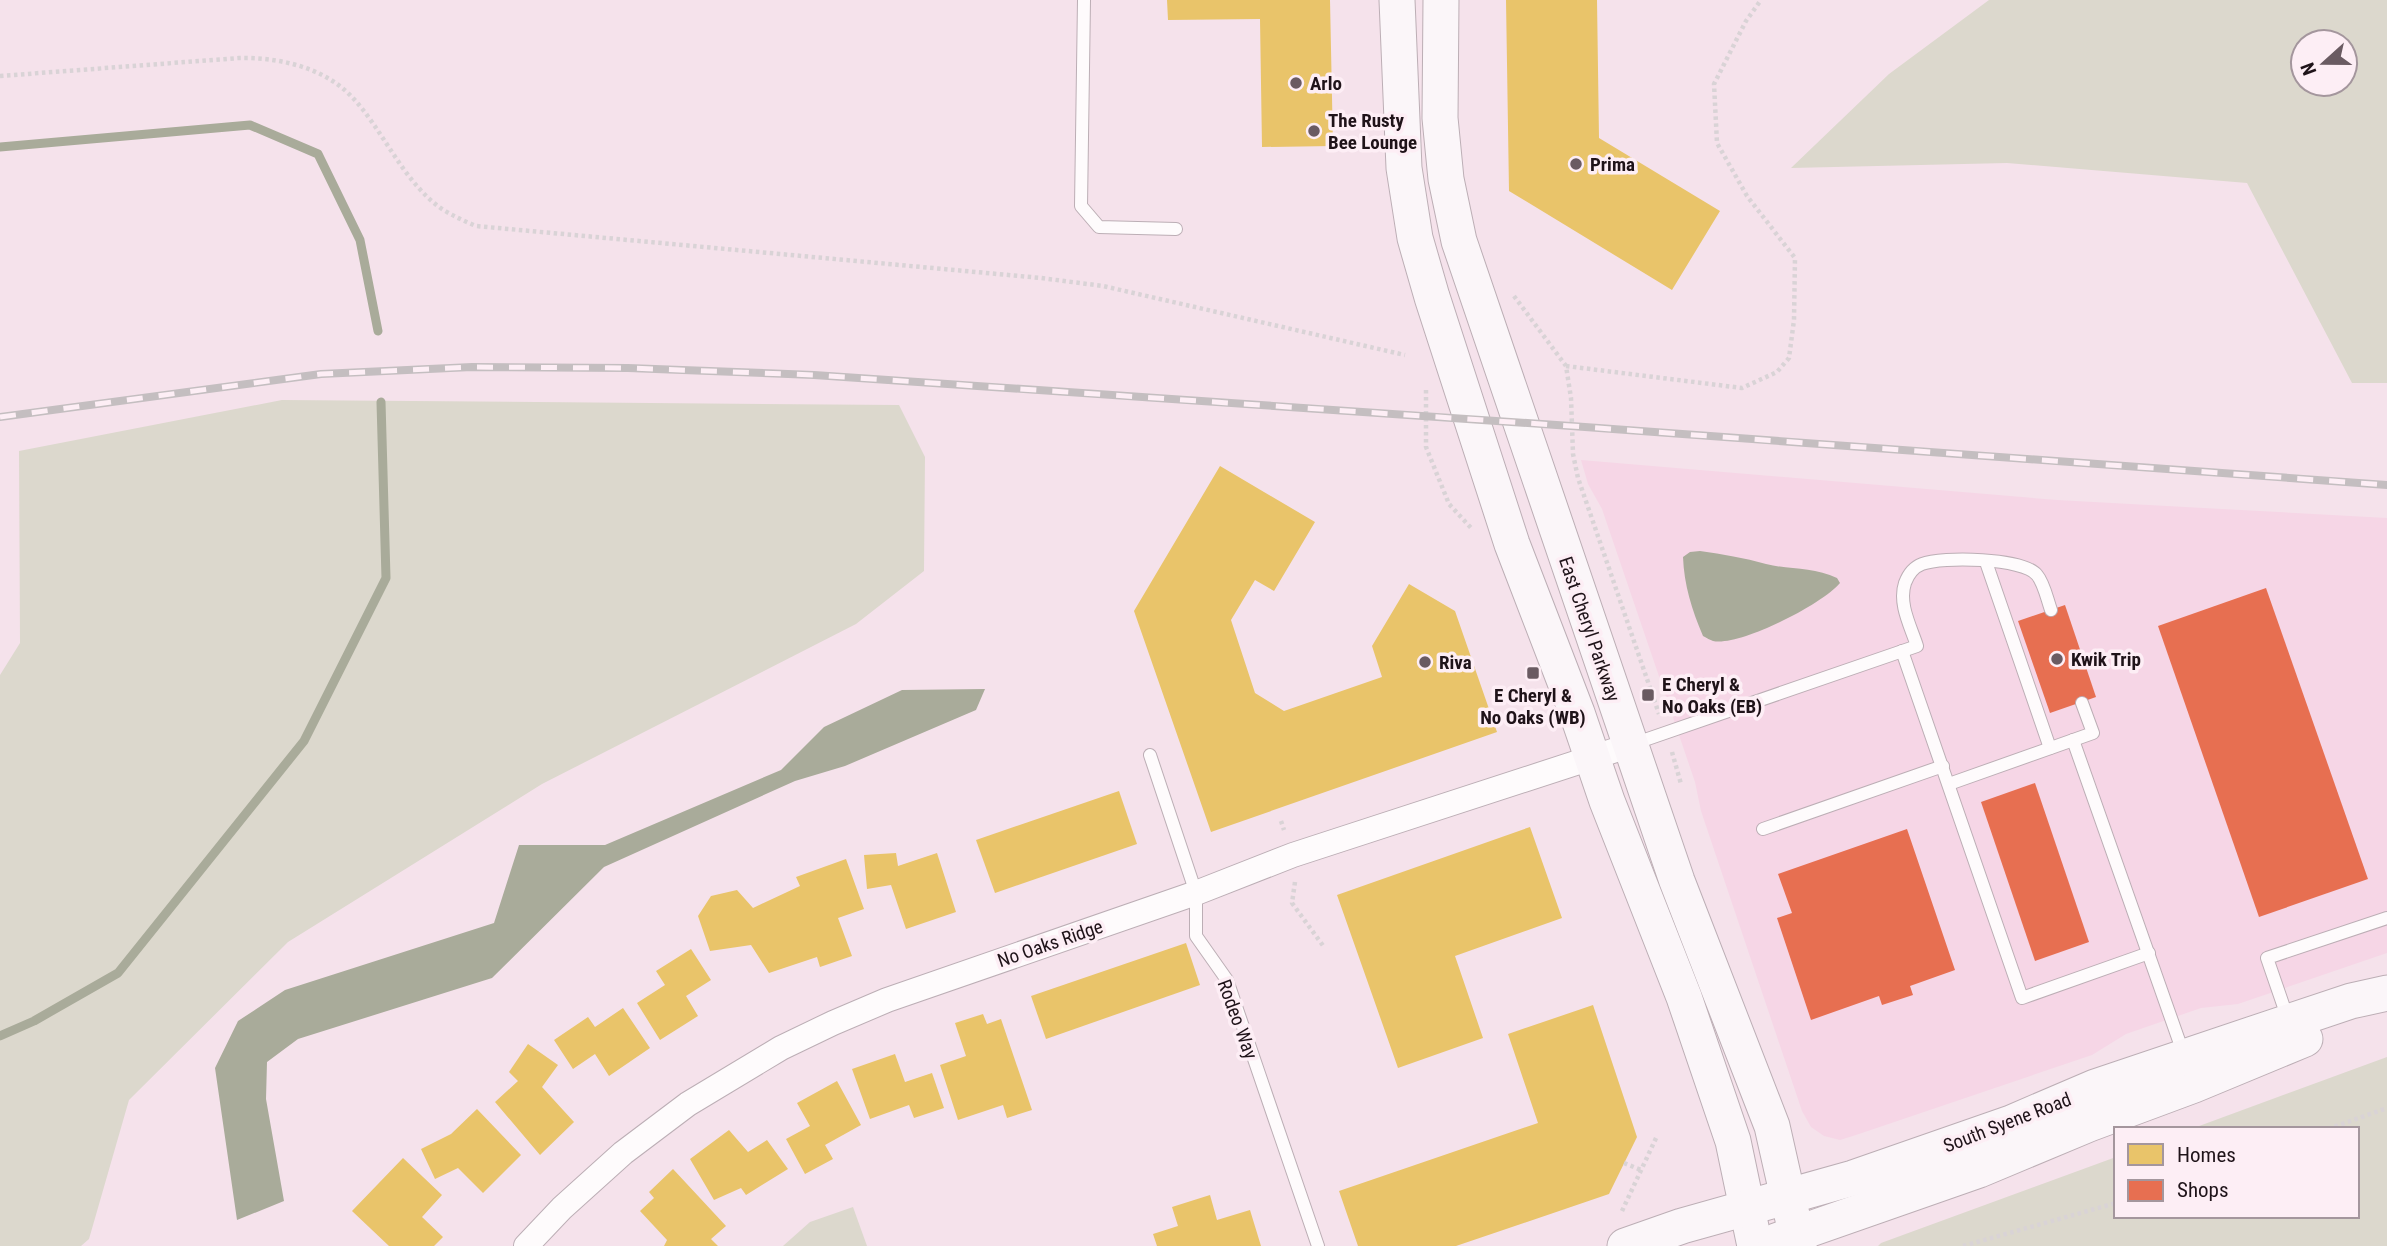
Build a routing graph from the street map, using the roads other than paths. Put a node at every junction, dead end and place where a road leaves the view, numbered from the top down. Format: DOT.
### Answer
graph roads {
  1 [pos="1084,0"];
  2 [pos="1397,0"];
  3 [pos="1441,0"];
  4 [pos="1176,229"];
  5 [pos="1986,562"];
  6 [pos="2051,610"];
  7 [pos="1902,651"];
  8 [pos="2082,703"];
  9 [pos="2073,740"];
  10 [pos="1630,744"];
  11 [pos="2050,748"];
  12 [pos="1150,755"];
  13 [pos="1592,757"];
  14 [pos="1943,766"];
  15 [pos="1949,784"];
  16 [pos="1763,829"];
  17 [pos="1196,893"];
  18 [pos="2387,918"];
  19 [pos="2149,953"];
  20 [pos="2387,993"];
  21 [pos="2387,1002"];
  22 [pos="2293,1032"];
  23 [pos="2189,1071"];
  24 [pos="1787,1196"];
  25 [pos="1746,1208"];
  26 [pos="1797,1240"];
  27 [pos="526,1246"];
  28 [pos="1318,1246"];
  29 [pos="1625,1246"];
  30 [pos="1755,1246"];
  31 [pos="1763,1246"];
  1 -- 4 [label="lane"];
  2 -- 13 [label="street, East Cheryl Parkway"];
  3 -- 10 [label="street, East Cheryl Parkway"];
  5 -- 6 [label="lane"];
  5 -- 7 [label="lane"];
  5 -- 11 [label="lane"];
  7 -- 10 [label="lane"];
  7 -- 14 [label="lane"];
  8 -- 9 [label="lane"];
  9 -- 11 [label="lane"];
  9 -- 19 [label="lane"];
  10 -- 13 [label="street, No Oaks Ridge"];
  10 -- 24 [label="street, East Cheryl Parkway"];
  11 -- 15 [label="lane"];
  12 -- 17 [label="lane, Rodeo Way"];
  13 -- 17 [label="street, No Oaks Ridge"];
  13 -- 25 [label="street, East Cheryl Parkway"];
  14 -- 15 [label="lane"];
  14 -- 16 [label="lane"];
  15 -- 19 [label="lane"];
  17 -- 27 [label="street, No Oaks Ridge"];
  17 -- 28 [label="lane, Rodeo Way"];
  18 -- 22 [label="lane"];
  19 -- 23 [label="lane"];
  20 -- 22 [label="street, South Syene Road"];
  21 -- 22 [label="street, South Syene Road"];
  22 -- 23 [label="street, South Syene Road"];
  23 -- 24 [label="street, South Syene Road"];
  23 -- 26 [label="street, South Syene Road"];
  24 -- 25 [label="street, South Syene Road"];
  24 -- 26 [label="street, East Cheryl Parkway"];
  25 -- 29 [label="street, South Syene Road"];
  25 -- 30 [label="street, East Cheryl Parkway"];
  26 -- 31 [label="street, South Syene Road"];
}
